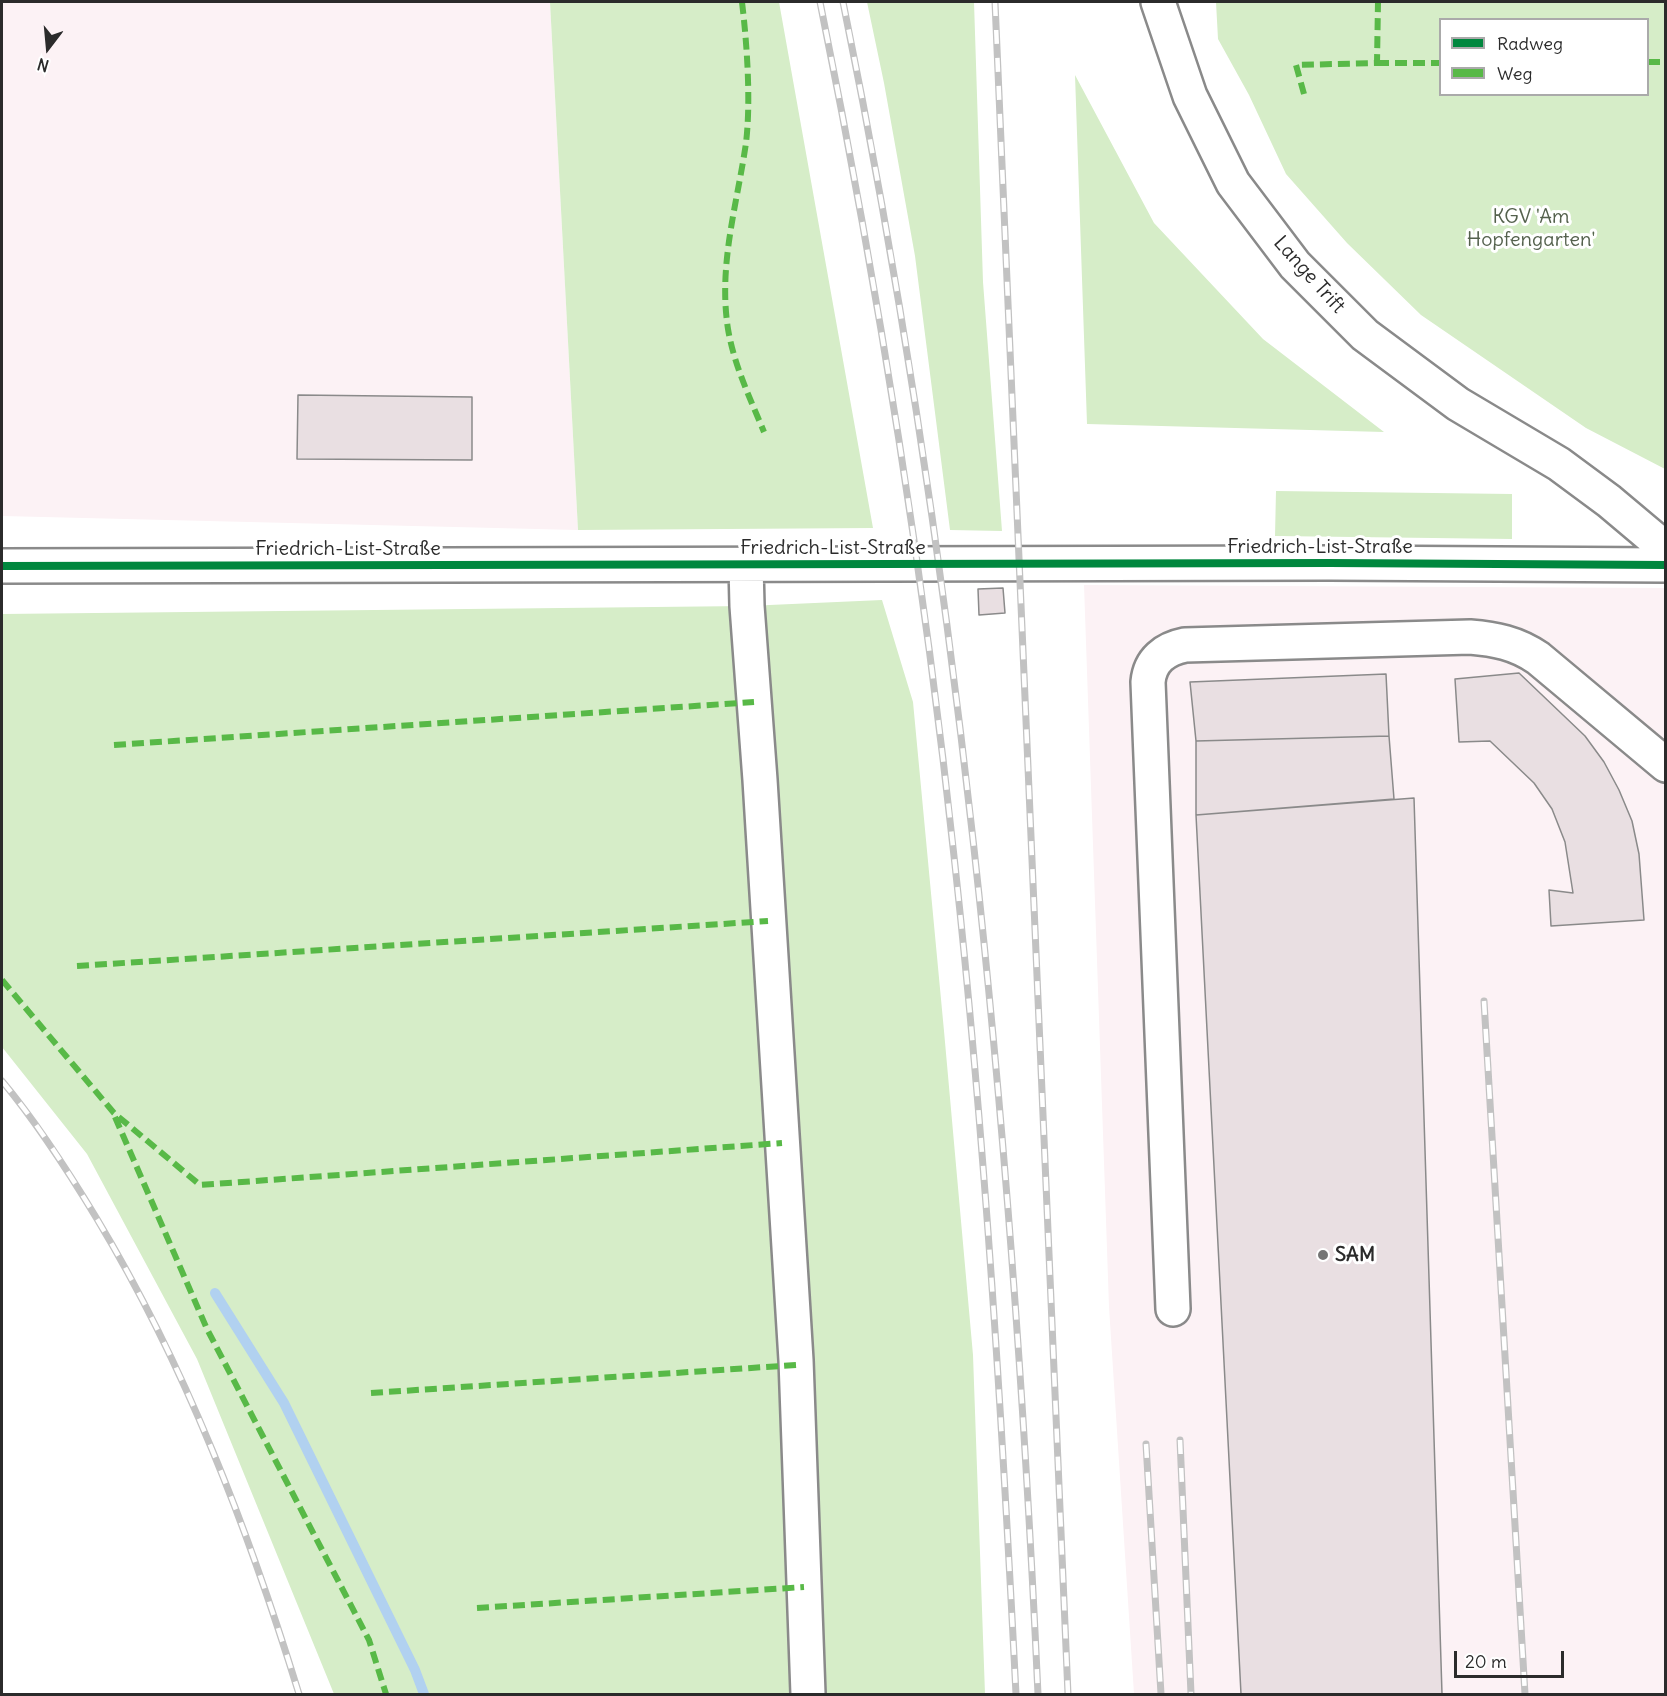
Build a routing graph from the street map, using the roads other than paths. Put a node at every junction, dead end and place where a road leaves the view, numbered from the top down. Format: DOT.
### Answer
graph roads {
  1 [pos="1158,2"];
  2 [pos="1665,549"];
  3 [pos="746,565"];
  4 [pos="1665,565"];
  5 [pos="2,566"];
  6 [pos="1665,765"];
  7 [pos="1173,1309"];
  8 [pos="808,1695"];
  1 -- 2 [label="street, Lange Trift"];
  3 -- 4 [label="street, Friedrich-List-Straße"];
  3 -- 5 [label="street, Friedrich-List-Straße"];
  3 -- 8 [label="street"];
  6 -- 7 [label="street"];
}
